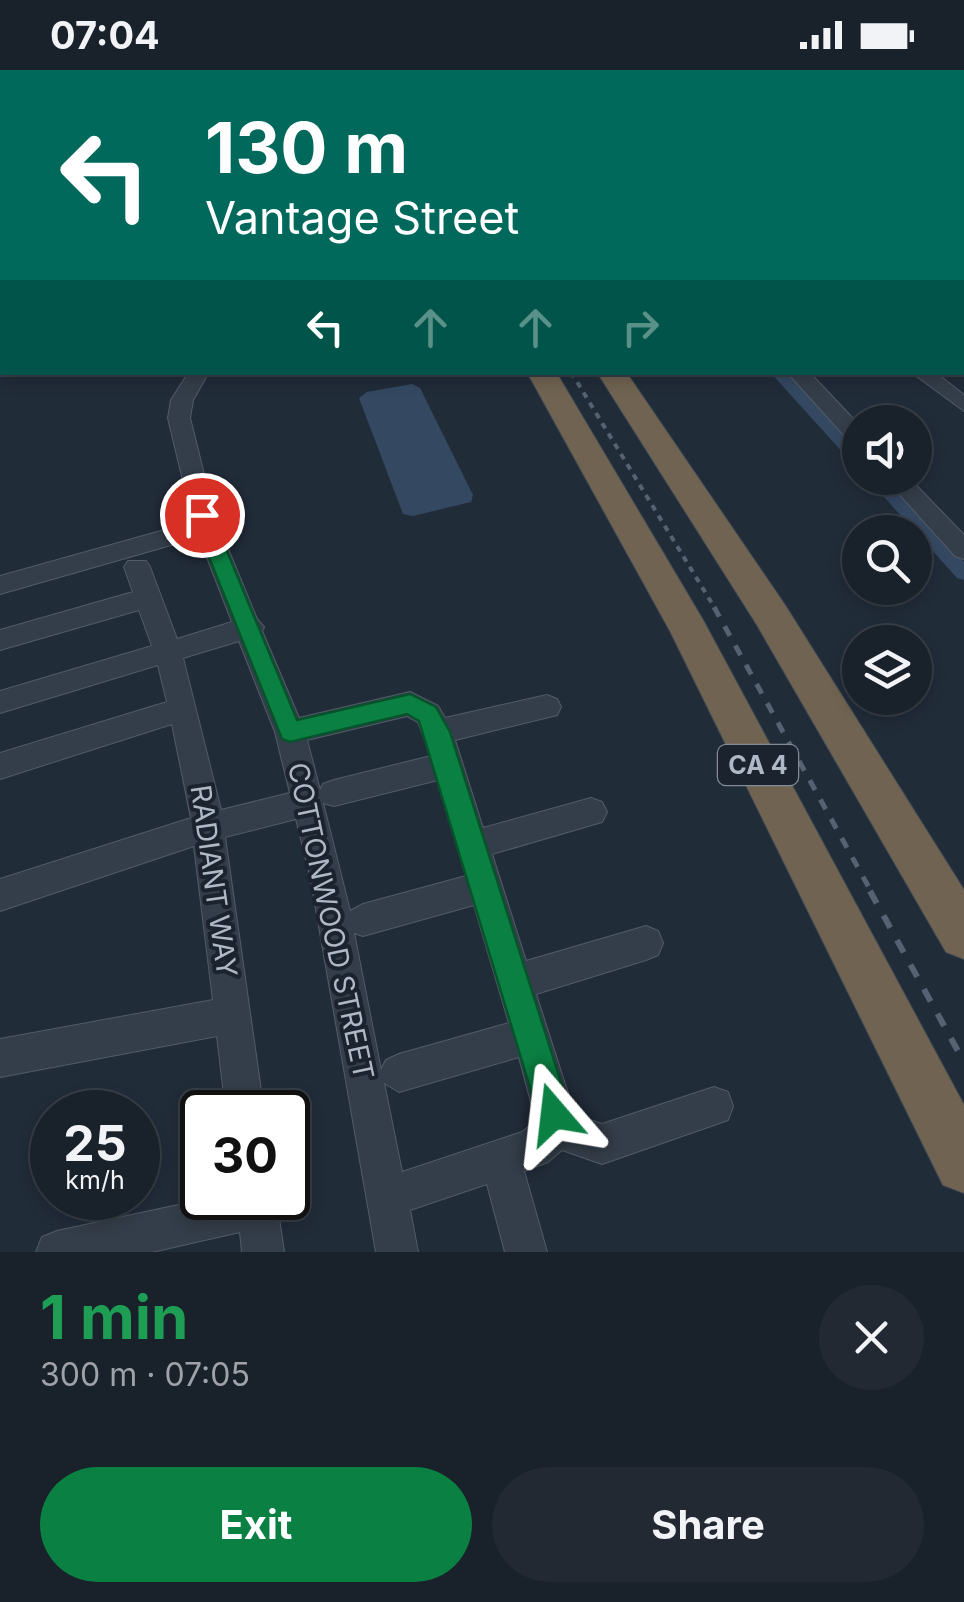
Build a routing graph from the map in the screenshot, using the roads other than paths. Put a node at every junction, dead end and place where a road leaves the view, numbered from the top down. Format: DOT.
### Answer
graph roads {
  1 [pos="197,375"];
  2 [pos="542,375"];
  3 [pos="613,375"];
  4 [pos="800,375"];
  5 [pos="925,375"];
  6 [pos="964,405"];
  7 [pos="842,421"];
  8 [pos="912,495"];
  9 [pos="205,521"];
  10 [pos="964,550"];
  11 [pos="137,567"];
  12 [pos="0,571"];
  13 [pos="0,585"];
  14 [pos="147,598"];
  15 [pos="251,627"];
  16 [pos="0,640"];
  17 [pos="168,652"];
  18 [pos="0,702"];
  19 [pos="548,707"];
  20 [pos="183,709"];
  21 [pos="290,732"];
  22 [pos="443,749"];
  23 [pos="0,766"];
  24 [pos="321,798"];
  25 [pos="591,812"];
  26 [pos="209,826"];
  27 [pos="473,845"];
  28 [pos="485,886"];
  29 [pos="0,895"];
  30 [pos="364,920"];
  31 [pos="964,934"];
  32 [pos="646,943"];
  33 [pos="514,983"];
  34 [pos="232,1014"];
  35 [pos="531,1036"];
  36 [pos="0,1058"];
  37 [pos="399,1073"];
  38 [pos="242,1090"];
  39 [pos="714,1106"];
  40 [pos="556,1130"];
  41 [pos="501,1160"];
  42 [pos="964,1164"];
  43 [pos="388,1197"];
  44 [pos="188,1220"];
  45 [pos="259,1220"];
  46 [pos="57,1252"];
  47 [pos="263,1252"];
  48 [pos="397,1252"];
  49 [pos="526,1252"];
  1 -- 9 [label="street, COTTONWOOD STREET"];
  2 -- 42 [label="highway, CA 4"];
  3 -- 31 [label="highway"];
  4 -- 7 [label="street"];
  5 -- 6 [label="street"];
  8 -- 10 [label="street"];
  9 -- 12 [label="street"];
  9 -- 13 [label="street"];
  9 -- 15 [label="street, COTTONWOOD STREET"];
  11 -- 14 [label="street, RADIANT WAY"];
  14 -- 16 [label="street"];
  14 -- 17 [label="street, RADIANT WAY"];
  15 -- 17 [label="street"];
  15 -- 21 [label="street, COTTONWOOD STREET"];
  17 -- 18 [label="street"];
  17 -- 20 [label="street, RADIANT WAY"];
  19 -- 22 [label="street"];
  20 -- 23 [label="street"];
  20 -- 26 [label="street, RADIANT WAY"];
  21 -- 22 [label="street"];
  21 -- 24 [label="street, COTTONWOOD STREET"];
  22 -- 24 [label="street"];
  22 -- 27 [label="street"];
  24 -- 26 [label="street"];
  24 -- 43 [label="street, COTTONWOOD STREET"];
  25 -- 27 [label="street"];
  26 -- 29 [label="street"];
  26 -- 34 [label="street, RADIANT WAY"];
  27 -- 28 [label="street"];
  28 -- 30 [label="street"];
  28 -- 33 [label="street"];
  32 -- 33 [label="street"];
  33 -- 35 [label="street"];
  34 -- 36 [label="street"];
  34 -- 38 [label="street, RADIANT WAY"];
  35 -- 37 [label="street"];
  35 -- 40 [label="street"];
  39 -- 40 [label="street"];
  40 -- 41 [label="street"];
  41 -- 43 [label="street"];
  41 -- 49 [label="street"];
  43 -- 48 [label="street, COTTONWOOD STREET"];
  44 -- 46 [label="street"];
  45 -- 47 [label="street"];
}
